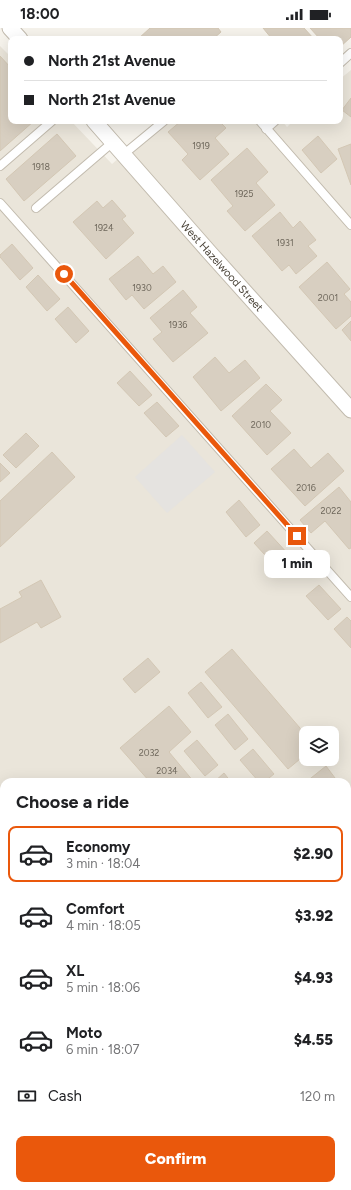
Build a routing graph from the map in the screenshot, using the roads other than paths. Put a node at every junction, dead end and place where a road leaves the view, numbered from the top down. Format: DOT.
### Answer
graph roads {
  1 [pos="10,28"];
  2 [pos="17,36"];
  3 [pos="351,53"];
  4 [pos="343,60"];
  5 [pos="49,124"];
  6 [pos="97,124"];
  7 [pos="160,124"];
  8 [pos="263,124"];
  9 [pos="271,124"];
  10 [pos="266,128"];
  11 [pos="112,142"];
  12 [pos="124,154"];
  13 [pos="0,166"];
  14 [pos="0,203"];
  15 [pos="36,208"];
  16 [pos="351,225"];
  17 [pos="351,410"];
  18 [pos="351,597"];
  1 -- 2 [label="street"];
  3 -- 4 [label="lane"];
  5 -- 13 [label="lane"];
  6 -- 11 [label="street, West Hazelwood Street"];
  7 -- 12 [label="lane"];
  8 -- 10 [label="lane"];
  9 -- 10 [label="lane"];
  10 -- 16 [label="lane"];
  11 -- 12 [label="street, West Hazelwood Street"];
  11 -- 15 [label="lane"];
  12 -- 17 [label="street, West Hazelwood Street"];
  14 -- 18 [label="lane"];
}
